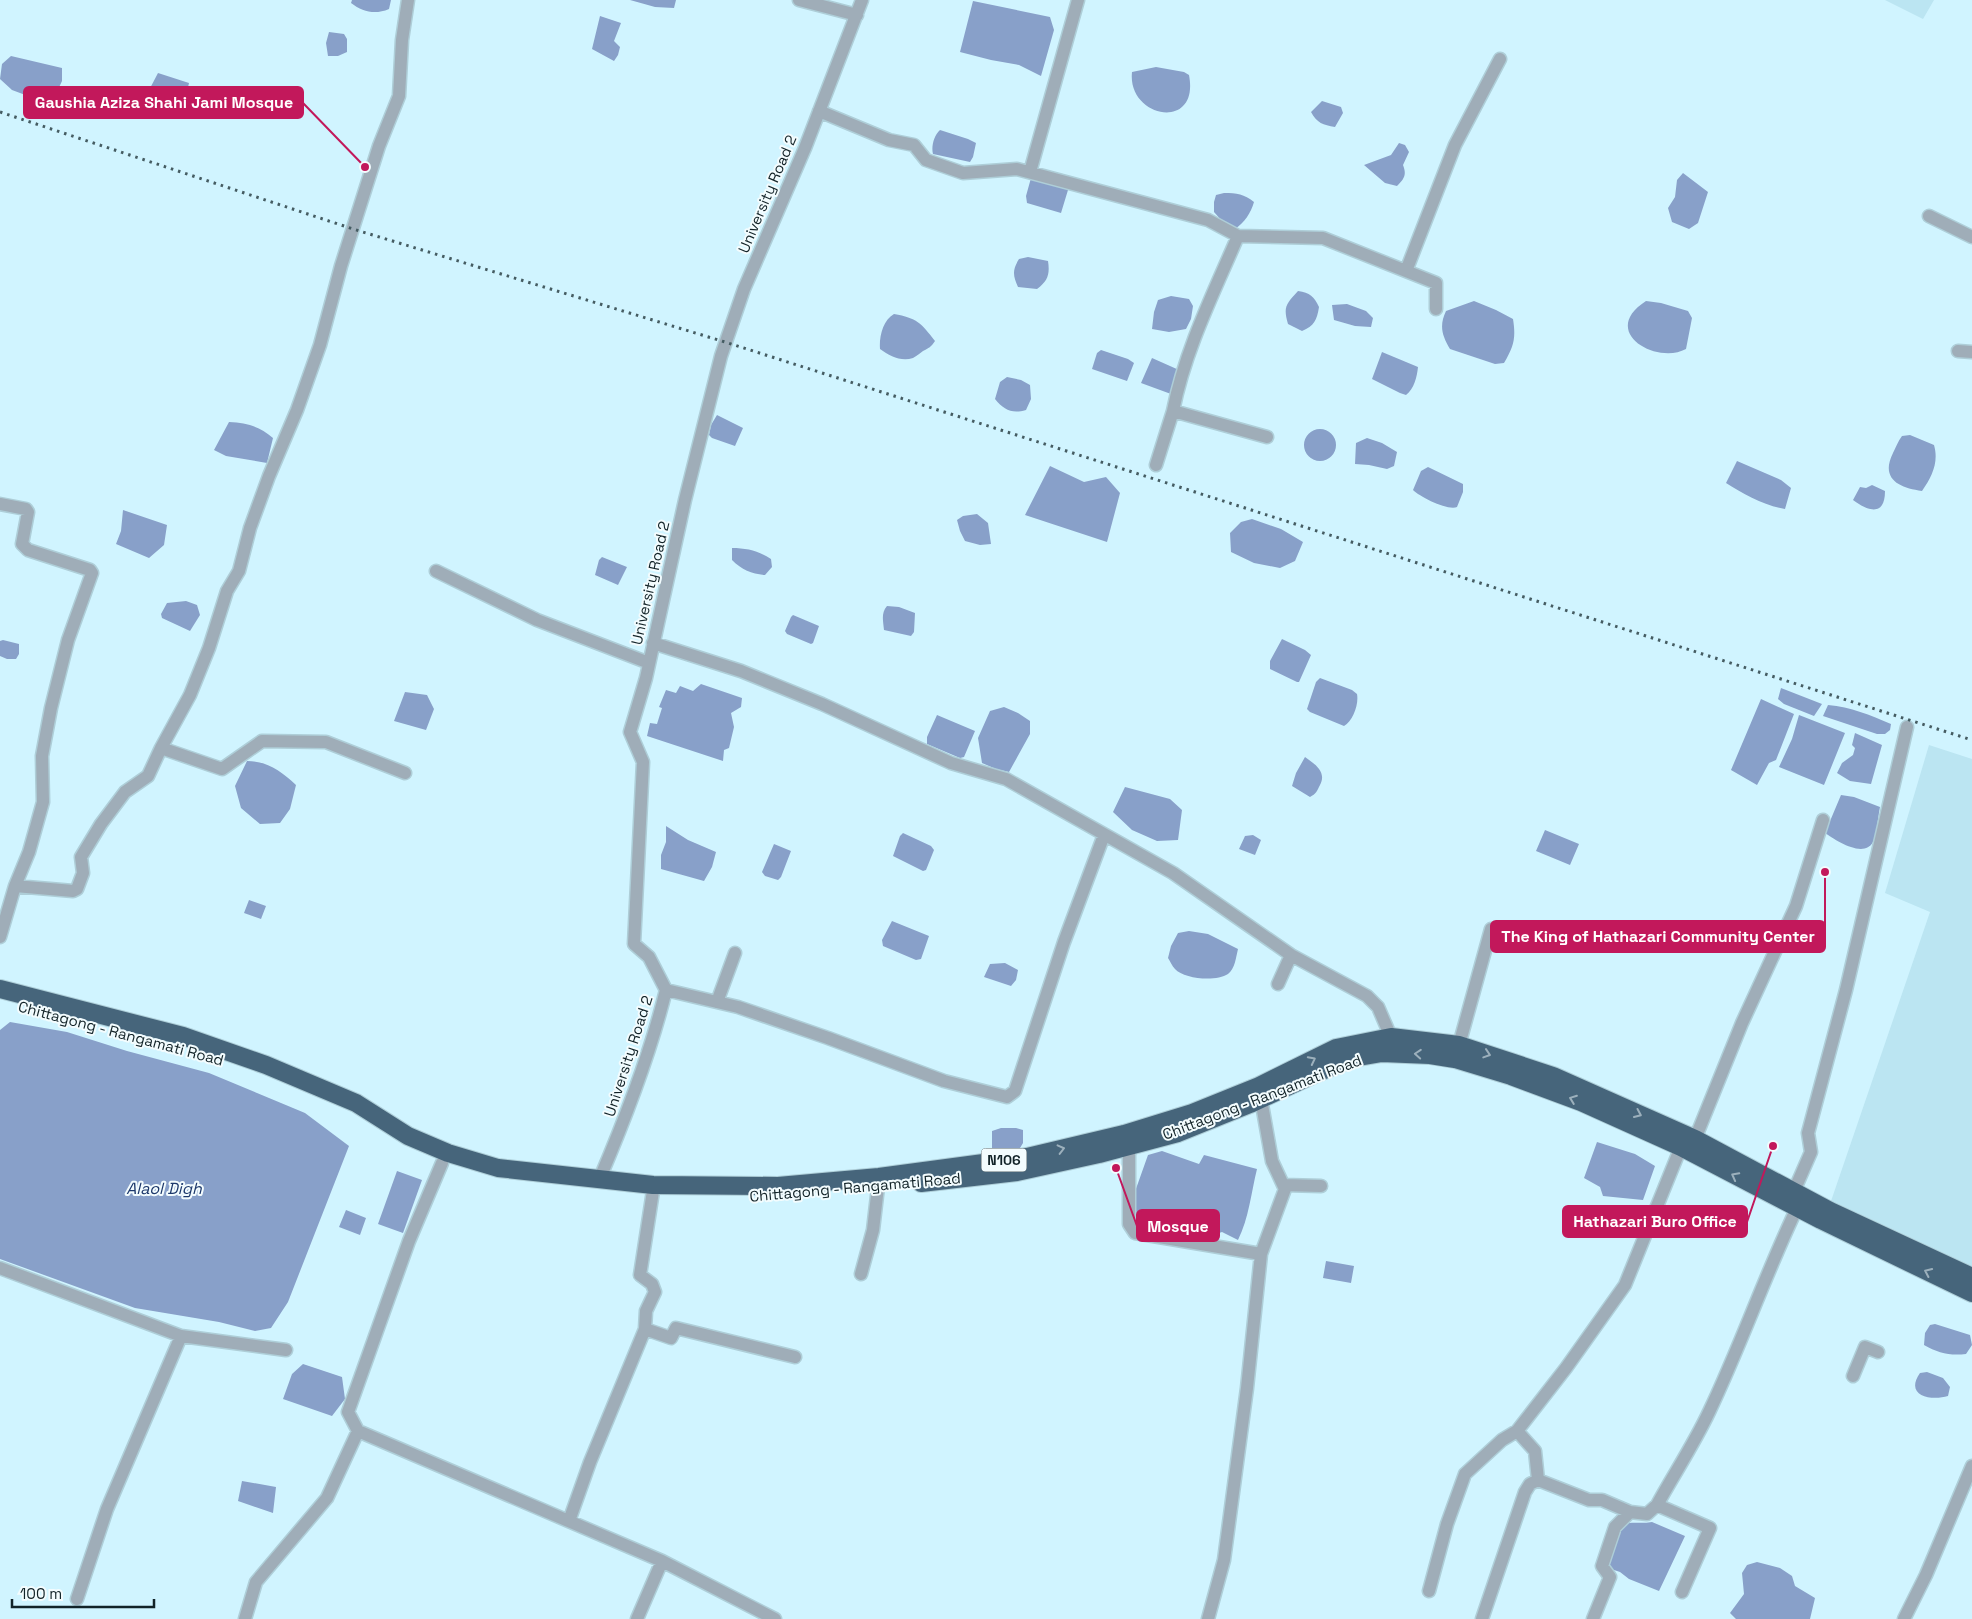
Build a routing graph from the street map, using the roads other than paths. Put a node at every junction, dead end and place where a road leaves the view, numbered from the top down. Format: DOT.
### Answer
graph roads {
  1 [pos="408,0"];
  2 [pos="799,0"];
  3 [pos="862,0"];
  4 [pos="1078,0"];
  5 [pos="857,15"];
  6 [pos="1500,60"];
  7 [pos="819,111"];
  8 [pos="1030,172"];
  9 [pos="1928,216"];
  10 [pos="1238,236"];
  11 [pos="1972,237"];
  12 [pos="1406,271"];
  13 [pos="1436,308"];
  14 [pos="1958,351"];
  15 [pos="1972,352"];
  16 [pos="1173,411"];
  17 [pos="1267,437"];
  18 [pos="1156,465"];
  19 [pos="0,504"];
  20 [pos="436,571"];
  21 [pos="653,643"];
  22 [pos="649,663"];
  23 [pos="1907,726"];
  24 [pos="161,748"];
  25 [pos="405,773"];
  26 [pos="1823,820"];
  27 [pos="1104,835"];
  28 [pos="15,886"];
  29 [pos="6,899"];
  30 [pos="1491,929"];
  31 [pos="0,937"];
  32 [pos="735,953"];
  33 [pos="1291,955"];
  34 [pos="1278,984"];
  35 [pos="0,989"];
  36 [pos="666,990"];
  37 [pos="0,1001"];
  38 [pos="717,1002"];
  39 [pos="1391,1037"];
  40 [pos="1459,1045"];
  41 [pos="1261,1099"];
  42 [pos="1688,1143"];
  43 [pos="1129,1146"];
  44 [pos="442,1163"];
  45 [pos="600,1178"];
  46 [pos="1284,1185"];
  47 [pos="1321,1186"];
  48 [pos="878,1187"];
  49 [pos="653,1191"];
  50 [pos="1796,1200"];
  51 [pos="1261,1254"];
  52 [pos="0,1268"];
  53 [pos="861,1274"];
  54 [pos="1972,1277"];
  55 [pos="1972,1293"];
  56 [pos="645,1329"];
  57 [pos="181,1336"];
  58 [pos="286,1350"];
  59 [pos="1878,1352"];
  60 [pos="795,1357"];
  61 [pos="1853,1376"];
  62 [pos="358,1431"];
  63 [pos="1517,1432"];
  64 [pos="1972,1466"];
  65 [pos="1538,1480"];
  66 [pos="1657,1506"];
  67 [pos="1630,1512"];
  68 [pos="569,1521"];
  69 [pos="662,1561"];
  70 [pos="1428,1591"];
  71 [pos="1682,1592"];
  72 [pos="77,1599"];
  73 [pos="245,1619"];
  74 [pos="637,1619"];
  75 [pos="775,1619"];
  76 [pos="1208,1619"];
  77 [pos="1482,1619"];
  78 [pos="1594,1619"];
  79 [pos="1904,1619"];
  1 -- 24 [label="street"];
  2 -- 5 [label="street"];
  3 -- 5 [label="street, University Road 2"];
  4 -- 8 [label="street"];
  5 -- 7 [label="street, University Road 2"];
  6 -- 12 [label="street"];
  7 -- 8 [label="street"];
  7 -- 21 [label="street, University Road 2"];
  8 -- 10 [label="street"];
  9 -- 11 [label="street"];
  10 -- 12 [label="street"];
  10 -- 16 [label="street"];
  12 -- 13 [label="street"];
  14 -- 15 [label="street"];
  16 -- 17 [label="street"];
  16 -- 18 [label="street"];
  19 -- 28 [label="street"];
  20 -- 22 [label="street"];
  21 -- 22 [label="street, University Road 2"];
  21 -- 27 [label="street"];
  22 -- 36 [label="street, University Road 2"];
  23 -- 50 [label="street"];
  24 -- 25 [label="street"];
  24 -- 28 [label="street"];
  26 -- 42 [label="street"];
  27 -- 33 [label="street"];
  27 -- 38 [label="street"];
  28 -- 29 [label="street"];
  29 -- 31 [label="street"];
  30 -- 40 [label="street"];
  32 -- 38 [label="street"];
  33 -- 34 [label="street"];
  33 -- 39 [label="street"];
  35 -- 45 [label="highway, Chittagong - Rangamati Road / N106"];
  36 -- 38 [label="street"];
  36 -- 45 [label="street, University Road 2"];
  37 -- 44 [label="highway, Chittagong - Rangamati Road / N106"];
  39 -- 40 [label="highway, Chittagong - Rangamati Road / N106"];
  45 -- 39 [label="highway, Chittagong - Rangamati Road / N106, one-way"];
  40 -- 42 [label="highway, Chittagong - Rangamati Road / N106, one-way"];
  42 -- 41 [label="highway, Chittagong - Rangamati Road / N106, one-way"];
  41 -- 43 [label="highway, Chittagong - Rangamati Road / N106"];
  41 -- 46 [label="street"];
  42 -- 50 [label="highway, Chittagong - Rangamati Road / N106"];
  42 -- 63 [label="street"];
  43 -- 48 [label="highway, Chittagong - Rangamati Road / N106"];
  43 -- 51 [label="street"];
  44 -- 49 [label="highway, Chittagong - Rangamati Road / N106"];
  44 -- 62 [label="street"];
  46 -- 47 [label="street"];
  46 -- 51 [label="street"];
  48 -- 49 [label="highway, Chittagong - Rangamati Road / N106"];
  48 -- 53 [label="street"];
  49 -- 56 [label="street"];
  50 -- 54 [label="highway, Chittagong - Rangamati Road / N106"];
  55 -- 50 [label="highway, Chittagong - Rangamati Road / N106, one-way"];
  50 -- 66 [label="street"];
  51 -- 76 [label="street"];
  52 -- 57 [label="street"];
  56 -- 60 [label="street"];
  56 -- 68 [label="street"];
  57 -- 58 [label="street"];
  57 -- 72 [label="street"];
  59 -- 61 [label="street"];
  62 -- 68 [label="street"];
  62 -- 73 [label="street"];
  63 -- 65 [label="street"];
  63 -- 70 [label="street"];
  64 -- 79 [label="street"];
  65 -- 67 [label="street"];
  65 -- 77 [label="street"];
  66 -- 67 [label="street"];
  66 -- 71 [label="street"];
  67 -- 78 [label="street"];
  68 -- 69 [label="street"];
  69 -- 74 [label="street"];
  69 -- 75 [label="street"];
}
